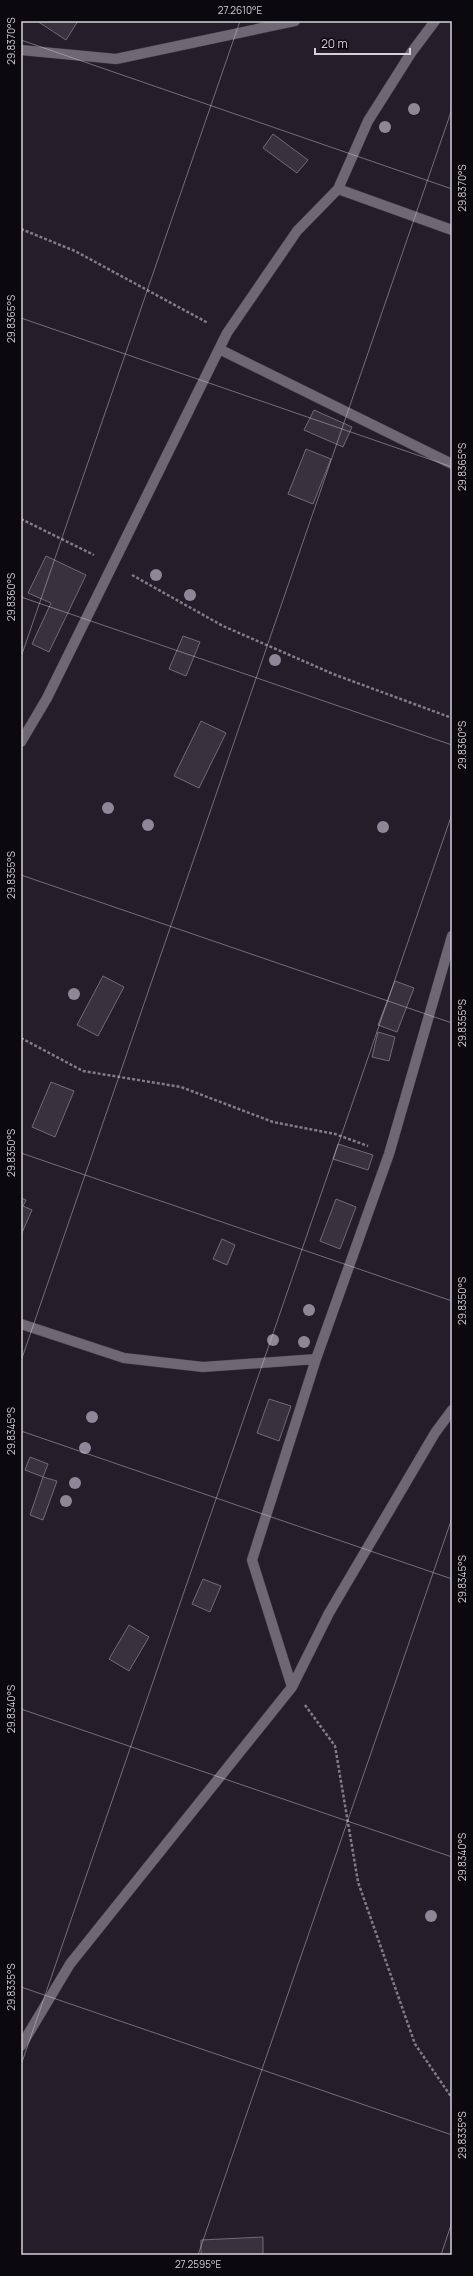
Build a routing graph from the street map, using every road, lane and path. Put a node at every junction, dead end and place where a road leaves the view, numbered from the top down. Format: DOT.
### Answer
graph roads {
  1 [pos="295,21"];
  2 [pos="435,21"];
  3 [pos="21,50"];
  4 [pos="338,189"];
  5 [pos="21,229"];
  6 [pos="452,230"];
  7 [pos="228,333"];
  8 [pos="219,349"];
  9 [pos="452,464"];
  10 [pos="21,519"];
  11 [pos="113,565"];
  12 [pos="452,718"];
  13 [pos="21,742"];
  14 [pos="452,936"];
  15 [pos="21,1039"];
  16 [pos="389,1154"];
  17 [pos="21,1324"];
  18 [pos="316,1359"];
  19 [pos="452,1410"];
  20 [pos="292,1687"];
  21 [pos="21,2046"];
  22 [pos="452,2098"];
  1 -- 3 [label="street"];
  2 -- 4 [label="street"];
  4 -- 6 [label="street"];
  4 -- 7 [label="street"];
  5 -- 7 [label="path"];
  7 -- 8 [label="street"];
  8 -- 9 [label="street"];
  8 -- 11 [label="street"];
  10 -- 11 [label="path"];
  11 -- 12 [label="path"];
  11 -- 13 [label="street"];
  14 -- 16 [label="street"];
  15 -- 16 [label="path"];
  16 -- 18 [label="street"];
  17 -- 18 [label="street"];
  18 -- 20 [label="street"];
  19 -- 20 [label="street"];
  20 -- 21 [label="street"];
  20 -- 22 [label="path"];
}
